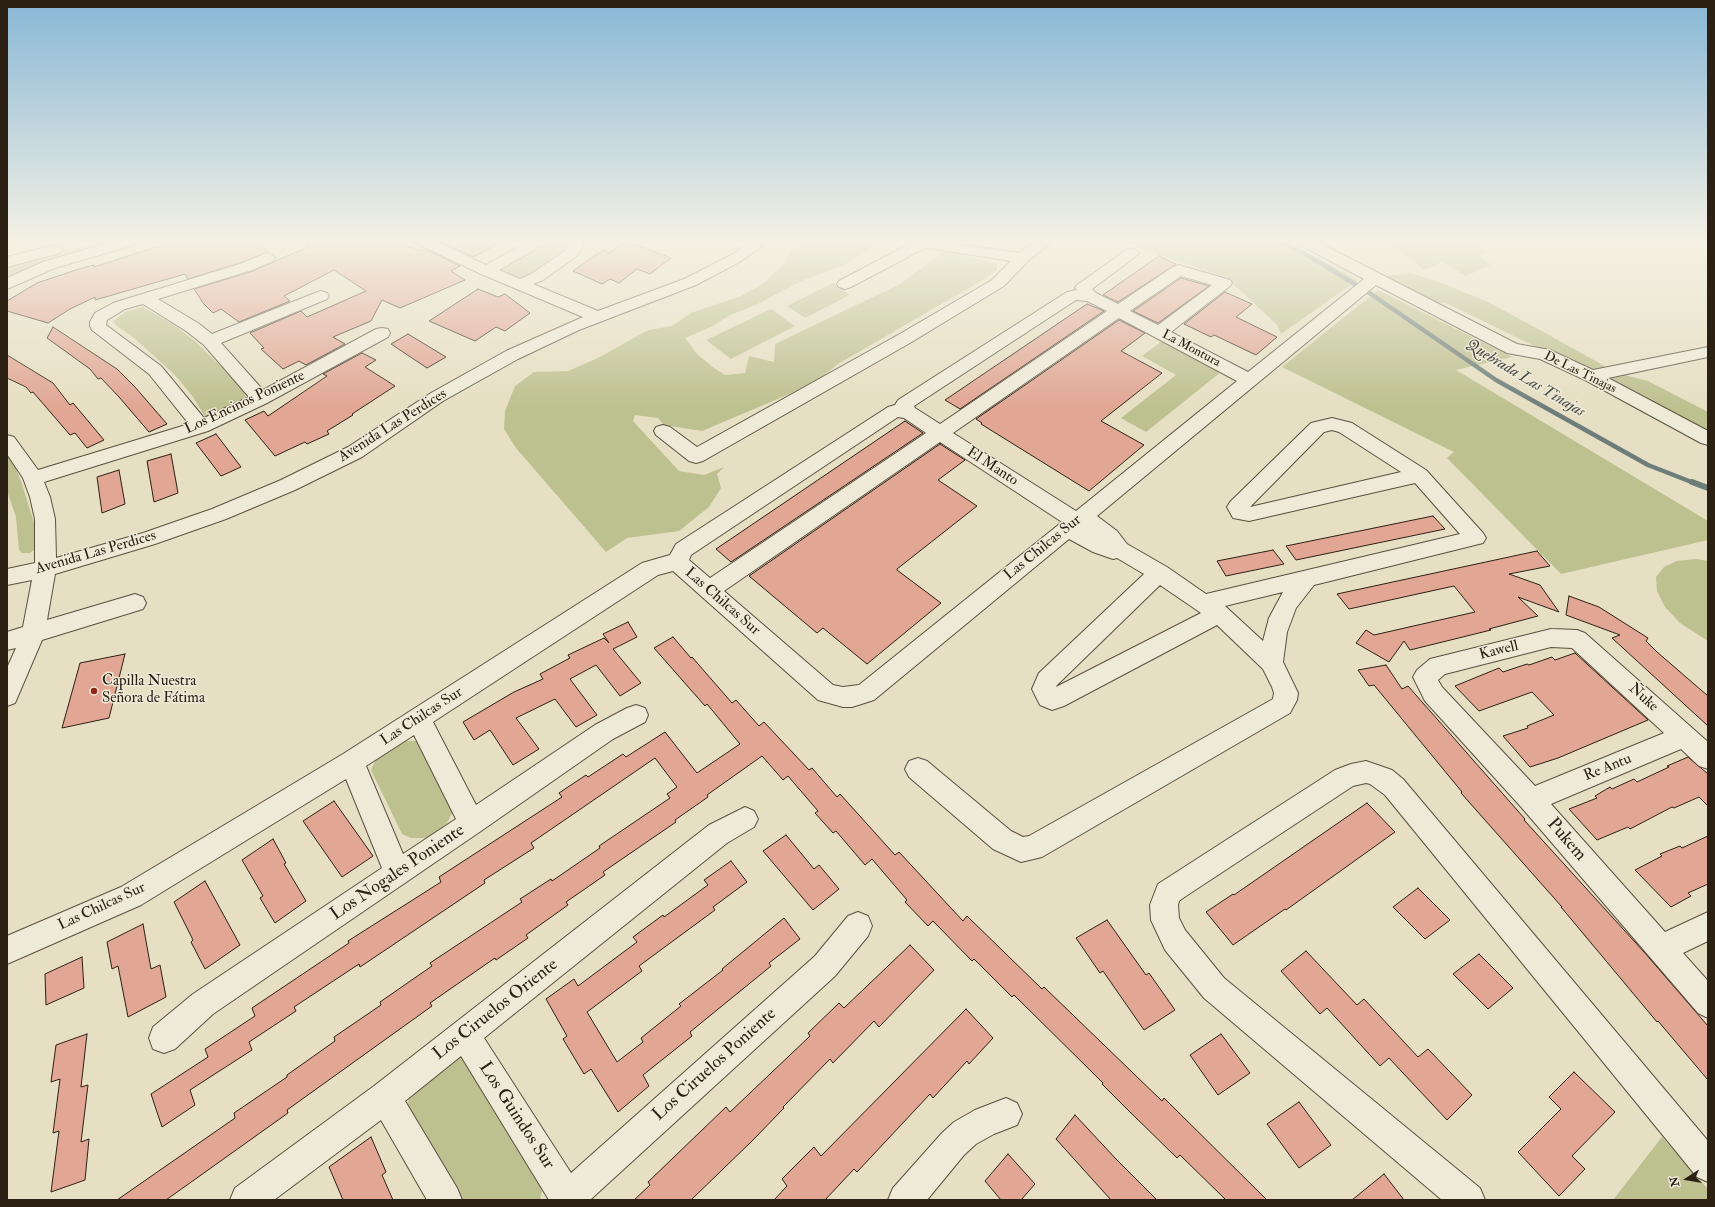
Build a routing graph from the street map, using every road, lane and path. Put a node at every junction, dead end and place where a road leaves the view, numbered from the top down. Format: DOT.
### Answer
graph roads {
  1 [pos="155,295"];
  2 [pos="548,295"];
  3 [pos="657,295"];
  4 [pos="977,295"];
  5 [pos="1072,295"];
  6 [pos="1079,295"];
  7 [pos="1142,295"];
  8 [pos="1208,295"];
  9 [pos="1354,295"];
  10 [pos="1388,295"];
  11 [pos="322,296"];
  12 [pos="1090,296"];
  13 [pos="146,298"];
  14 [pos="1119,311"];
  15 [pos="598,316"];
  16 [pos="382,333"];
  17 [pos="1159,333"];
  18 [pos="210,341"];
  19 [pos="1708,352"];
  20 [pos="1591,376"];
  21 [pos="1250,380"];
  22 [pos="261,399"];
  23 [pos="908,412"];
  24 [pos="201,427"];
  25 [pos="663,431"];
  26 [pos="940,433"];
  27 [pos="1708,439"];
  28 [pos="7,441"];
  29 [pos="1419,475"];
  30 [pos="33,478"];
  31 [pos="1075,522"];
  32 [pos="677,562"];
  33 [pos="45,570"];
  34 [pos="1159,573"];
  35 [pos="7,577"];
  36 [pos="1308,577"];
  37 [pos="709,590"];
  38 [pos="135,603"];
  39 [pos="1212,608"];
  40 [pos="33,633"];
  41 [pos="1577,639"];
  42 [pos="7,641"];
  43 [pos="1271,662"];
  44 [pos="1425,677"];
  45 [pos="7,696"];
  46 [pos="636,715"];
  47 [pos="418,718"];
  48 [pos="1685,736"];
  49 [pos="1708,758"];
  50 [pos="352,762"];
  51 [pos="918,770"];
  52 [pos="1531,800"];
  53 [pos="745,819"];
  54 [pos="472,823"];
  55 [pos="398,872"];
  56 [pos="858,926"];
  57 [pos="1708,926"];
  58 [pos="1660,948"];
  59 [pos="7,950"];
  60 [pos="1708,1003"];
  61 [pos="465,1035"];
  62 [pos="164,1038"];
  63 [pos="385,1097"];
  64 [pos="1006,1114"];
  65 [pos="1708,1166"];
  66 [pos="567,1199"];
  67 [pos="247,1200"];
  68 [pos="444,1200"];
  69 [pos="905,1200"];
  70 [pos="1468,1200"];
  1 -- 13 [label="street"];
  2 -- 15 [label="street"];
  3 -- 15 [label="street, Avenida Las Perdices"];
  4 -- 25 [label="street"];
  5 -- 23 [label="street"];
  6 -- 12 [label="street"];
  7 -- 14 [label="street"];
  8 -- 17 [label="street"];
  9 -- 21 [label="street, Las Chilcas Sur"];
  10 -- 20 [label="street, De Las Tinajas"];
  11 -- 18 [label="street"];
  12 -- 14 [label="street, La Montura"];
  13 -- 18 [label="street"];
  13 -- 24 [label="street"];
  14 -- 17 [label="street, La Montura"];
  14 -- 26 [label="street"];
  15 -- 33 [label="street, Avenida Las Perdices"];
  16 -- 22 [label="street, Los Encinos Poniente"];
  17 -- 21 [label="street, La Montura"];
  18 -- 22 [label="street"];
  19 -- 20 [label="street"];
  20 -- 27 [label="street, De Las Tinajas"];
  21 -- 31 [label="street, Las Chilcas Sur"];
  22 -- 24 [label="street, Los Encinos Poniente"];
  23 -- 26 [label="street, El Manto"];
  23 -- 32 [label="street"];
  24 -- 30 [label="street, Los Encinos Poniente"];
  26 -- 31 [label="street, El Manto"];
  26 -- 37 [label="street"];
  28 -- 30 [label="street"];
  29 -- 29 [label="street"];
  29 -- 36 [label="street"];
  30 -- 33 [label="street"];
  31 -- 34 [label="street, El Manto"];
  31 -- 37 [label="street, Las Chilcas Sur"];
  32 -- 37 [label="street, Las Chilcas Sur"];
  32 -- 47 [label="street, Las Chilcas Sur"];
  33 -- 35 [label="street, Avenida Las Perdices"];
  33 -- 40 [label="street"];
  34 -- 39 [label="street"];
  34 -- 39 [label="street"];
  36 -- 39 [label="street"];
  36 -- 43 [label="street"];
  38 -- 40 [label="street"];
  39 -- 43 [label="street"];
  40 -- 42 [label="street"];
  40 -- 45 [label="street"];
  41 -- 44 [label="street, Kawell"];
  41 -- 48 [label="street, Ñuke"];
  43 -- 51 [label="street"];
  44 -- 52 [label="street, Pukem"];
  46 -- 54 [label="street, Los Nogales Poniente"];
  47 -- 50 [label="street, Las Chilcas Sur"];
  47 -- 54 [label="street"];
  48 -- 49 [label="street, Ñuke"];
  48 -- 52 [label="street, Re Antu"];
  50 -- 55 [label="street"];
  50 -- 59 [label="street, Las Chilcas Sur"];
  52 -- 58 [label="street, Pukem"];
  53 -- 61 [label="street, Los Ciruelos Oriente"];
  54 -- 55 [label="street, Los Nogales Poniente"];
  55 -- 62 [label="street, Los Nogales Poniente"];
  56 -- 66 [label="street, Los Ciruelos Poniente"];
  57 -- 58 [label="street"];
  58 -- 60 [label="street, Pukem"];
  61 -- 63 [label="street, Los Ciruelos Oriente"];
  61 -- 66 [label="street, Los Guindos Sur"];
  63 -- 67 [label="street, Los Ciruelos Oriente"];
  63 -- 68 [label="street"];
  64 -- 69 [label="street"];
  65 -- 70 [label="street"];
}
